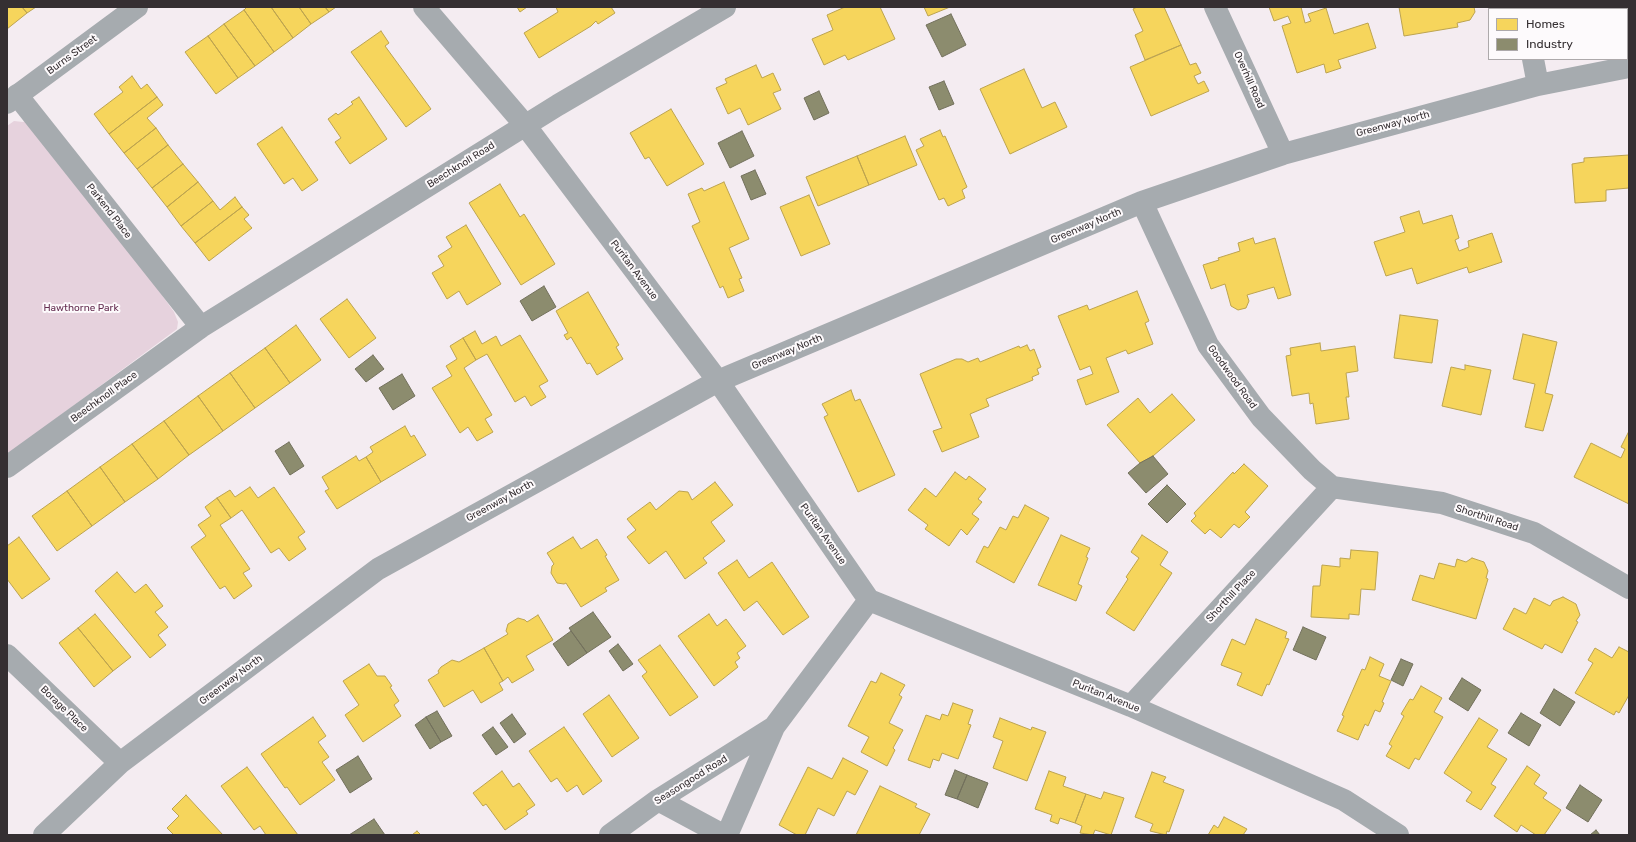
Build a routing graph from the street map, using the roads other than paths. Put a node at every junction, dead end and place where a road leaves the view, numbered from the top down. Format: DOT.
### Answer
graph roads {
  1 [pos="137,7"];
  2 [pos="424,7"];
  3 [pos="725,7"];
  4 [pos="1216,7"];
  5 [pos="1533,60"];
  6 [pos="1629,67"];
  7 [pos="1538,85"];
  8 [pos="12,99"];
  9 [pos="525,125"];
  10 [pos="1283,154"];
  11 [pos="1142,202"];
  12 [pos="200,327"];
  13 [pos="718,381"];
  14 [pos="7,467"];
  15 [pos="1332,487"];
  16 [pos="1629,588"];
  17 [pos="869,600"];
  18 [pos="7,654"];
  19 [pos="1131,706"];
  20 [pos="774,727"];
  21 [pos="120,763"];
  22 [pos="658,800"];
  23 [pos="44,835"];
  24 [pos="610,835"];
  25 [pos="723,835"];
  26 [pos="727,835"];
  27 [pos="1398,835"];
  1 -- 8 [label="street, Burns Street"];
  2 -- 9 [label="street, Puritan Avenue"];
  3 -- 9 [label="street, Beechknoll Road"];
  4 -- 10 [label="street, Overhill Road"];
  5 -- 7 [label="street"];
  6 -- 7 [label="street, Greenway North"];
  7 -- 10 [label="street, Greenway North"];
  8 -- 12 [label="street, Parkend Place"];
  9 -- 12 [label="street, Beechknoll Road"];
  9 -- 13 [label="street, Puritan Avenue"];
  10 -- 11 [label="street, Greenway North"];
  11 -- 13 [label="street, Greenway North"];
  11 -- 15 [label="street, Goodwood Road"];
  12 -- 14 [label="street, Beechknoll Place"];
  13 -- 17 [label="street, Puritan Avenue"];
  13 -- 21 [label="street, Greenway North"];
  15 -- 16 [label="street, Shorthill Road"];
  15 -- 19 [label="street, Shorthill Place"];
  17 -- 19 [label="street, Puritan Avenue"];
  17 -- 20 [label="street, Seasongood Road"];
  18 -- 21 [label="street, Borage Place"];
  19 -- 27 [label="street, Puritan Avenue"];
  20 -- 22 [label="street, Seasongood Road"];
  20 -- 26 [label="street, Seasongood Road"];
  21 -- 23 [label="street, Greenway North"];
  22 -- 24 [label="street, Seasongood Road"];
  22 -- 25 [label="street"];
}
